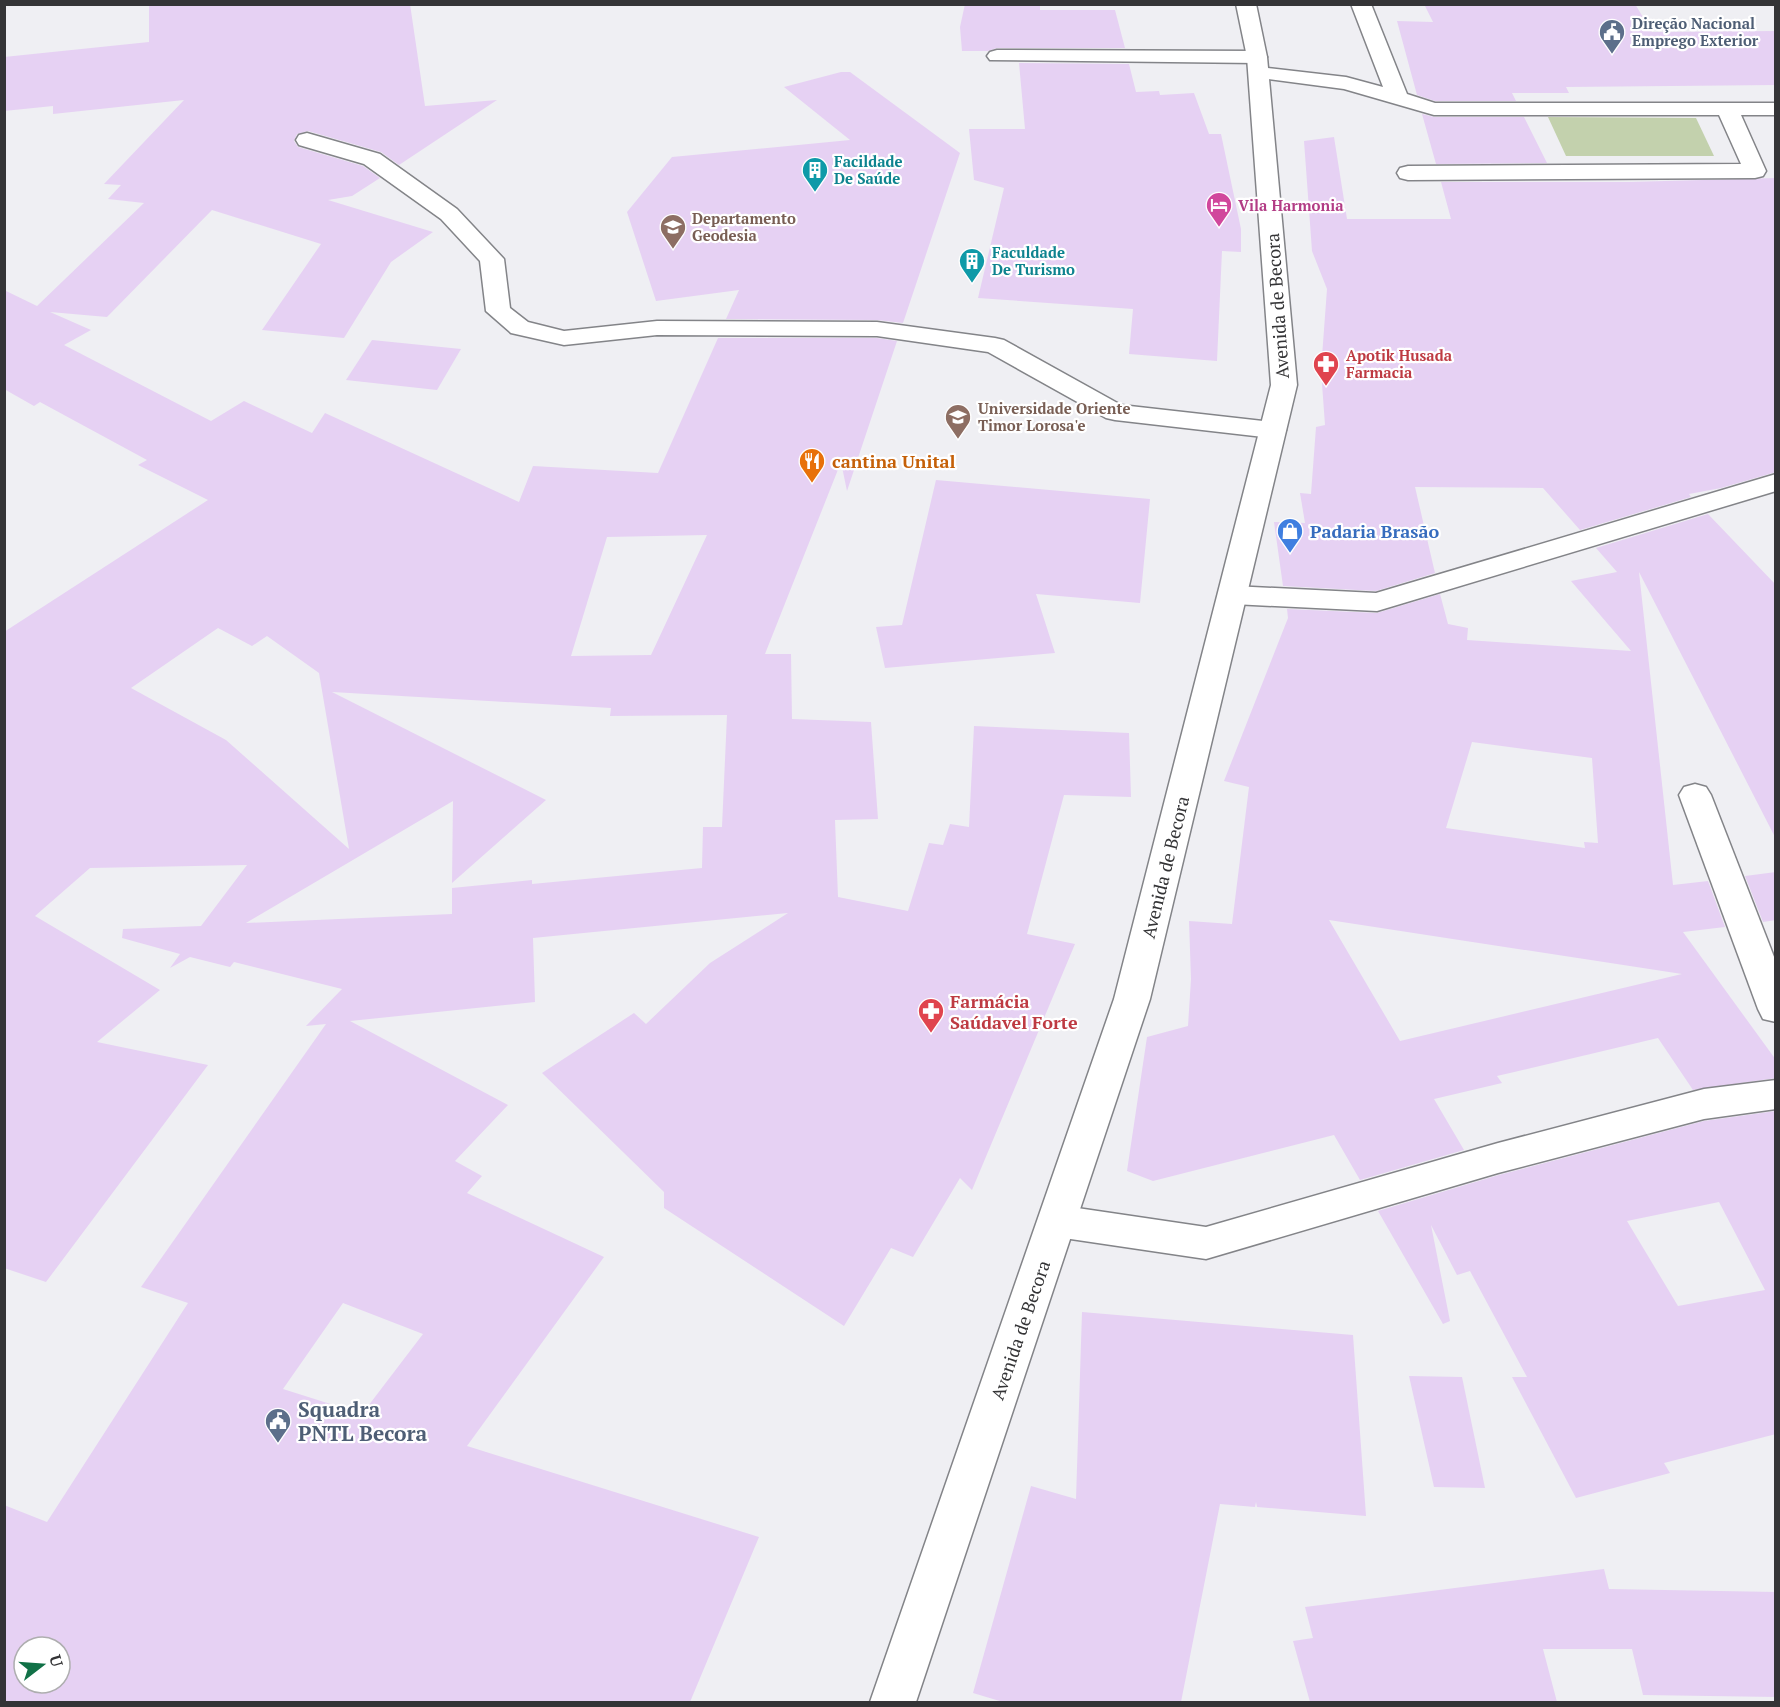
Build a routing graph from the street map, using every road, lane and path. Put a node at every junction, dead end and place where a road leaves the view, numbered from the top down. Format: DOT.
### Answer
graph roads {
  1 [pos="1246,4"];
  2 [pos="1361,4"];
  3 [pos="997,56"];
  4 [pos="1258,65"];
  5 [pos="1398,98"];
  6 [pos="1727,109"];
  7 [pos="1772,109"];
  8 [pos="307,140"];
  9 [pos="1408,172"];
  10 [pos="1273,430"];
  11 [pos="1776,482"];
  12 [pos="1233,595"];
  13 [pos="1695,795"];
  14 [pos="1776,1010"];
  15 [pos="1776,1094"];
  16 [pos="1057,1221"];
  17 [pos="893,1702"];
  1 -- 4 [label="street, Avenida de Becora"];
  2 -- 5 [label="street"];
  3 -- 4 [label="street"];
  4 -- 5 [label="street"];
  4 -- 10 [label="street, Avenida de Becora"];
  5 -- 6 [label="street"];
  6 -- 7 [label="street"];
  6 -- 9 [label="street"];
  8 -- 10 [label="street"];
  10 -- 12 [label="street, Avenida de Becora"];
  11 -- 12 [label="street"];
  12 -- 16 [label="street, Avenida de Becora"];
  13 -- 14 [label="street"];
  15 -- 16 [label="street"];
  16 -- 17 [label="street, Avenida de Becora"];
}
